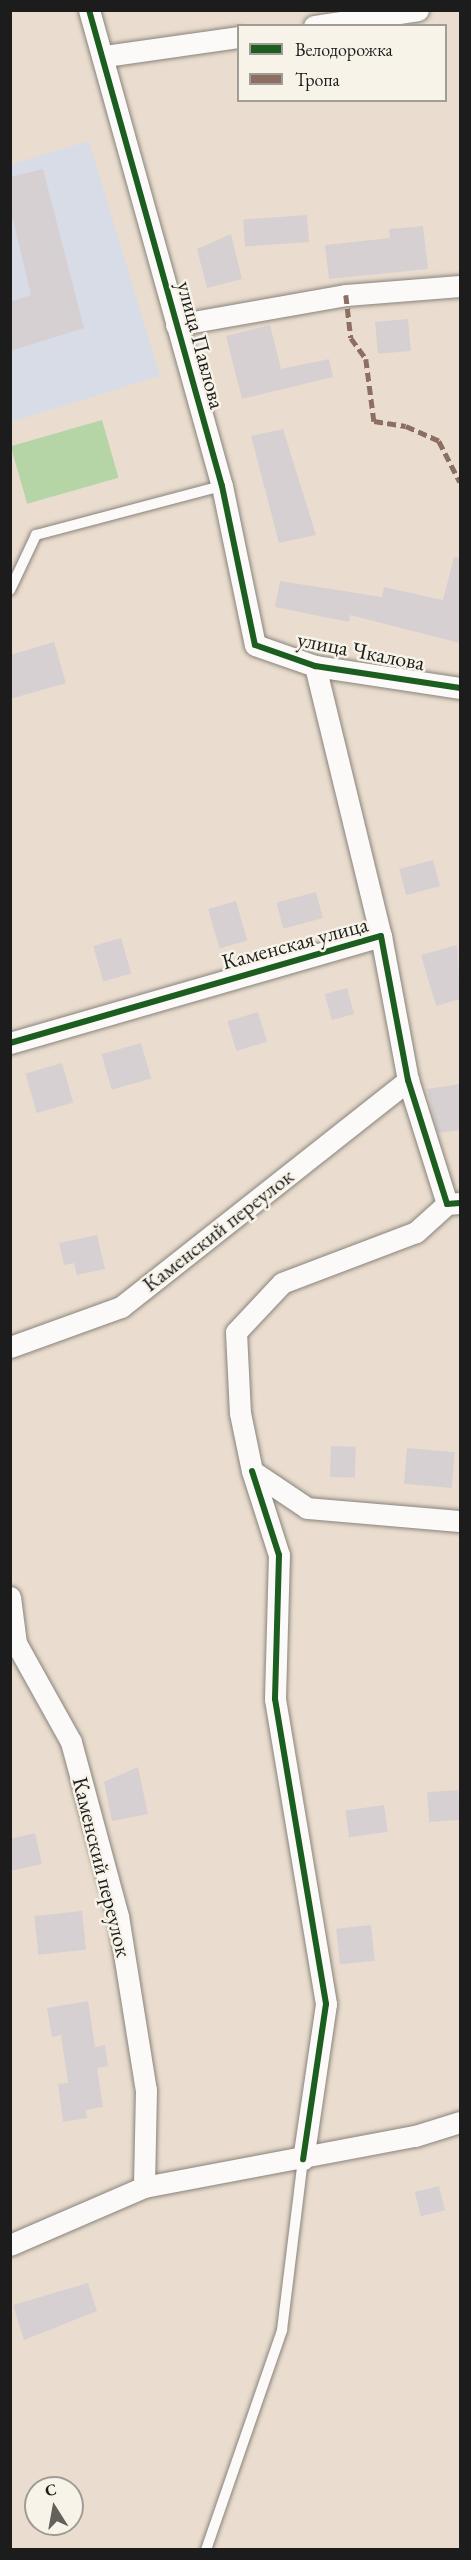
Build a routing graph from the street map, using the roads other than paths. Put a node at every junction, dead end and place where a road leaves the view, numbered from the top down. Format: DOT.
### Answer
graph roads {
  1 [pos="89,10"];
  2 [pos="417,10"];
  3 [pos="327,24"];
  4 [pos="237,37"];
  5 [pos="105,56"];
  6 [pos="460,286"];
  7 [pos="176,325"];
  8 [pos="222,486"];
  9 [pos="10,590"];
  10 [pos="255,645"];
  11 [pos="315,666"];
  12 [pos="460,688"];
  13 [pos="381,936"];
  14 [pos="10,1043"];
  15 [pos="408,1080"];
  16 [pos="454,1204"];
  17 [pos="10,1347"];
  18 [pos="252,1472"];
  19 [pos="460,1521"];
  20 [pos="10,1597"];
  21 [pos="13,1644"];
  22 [pos="460,2122"];
  23 [pos="303,2159"];
  24 [pos="144,2187"];
  25 [pos="10,2245"];
  26 [pos="206,2550"];
  1 -- 5 [label="street, улица Павлова"];
  2 -- 3 [label="street"];
  4 -- 5 [label="street"];
  5 -- 7 [label="street, улица Павлова"];
  6 -- 7 [label="street"];
  7 -- 8 [label="street, улица Павлова"];
  8 -- 9 [label="lane"];
  8 -- 10 [label="street, улица Павлова"];
  10 -- 11 [label="street, улица Чкалова"];
  11 -- 12 [label="street, улица Чкалова"];
  11 -- 13 [label="street"];
  13 -- 14 [label="street, Каменская улица"];
  13 -- 15 [label="street, Каменская улица"];
  15 -- 16 [label="street, Каменская улица"];
  15 -- 17 [label="street, Каменский переулок"];
  16 -- 18 [label="street"];
  18 -- 19 [label="street"];
  18 -- 23 [label="street"];
  20 -- 21 [label="street, Каменский переулок"];
  21 -- 24 [label="street, Каменский переулок"];
  22 -- 23 [label="street"];
  23 -- 24 [label="street"];
  23 -- 26 [label="lane"];
  24 -- 25 [label="street"];
}
